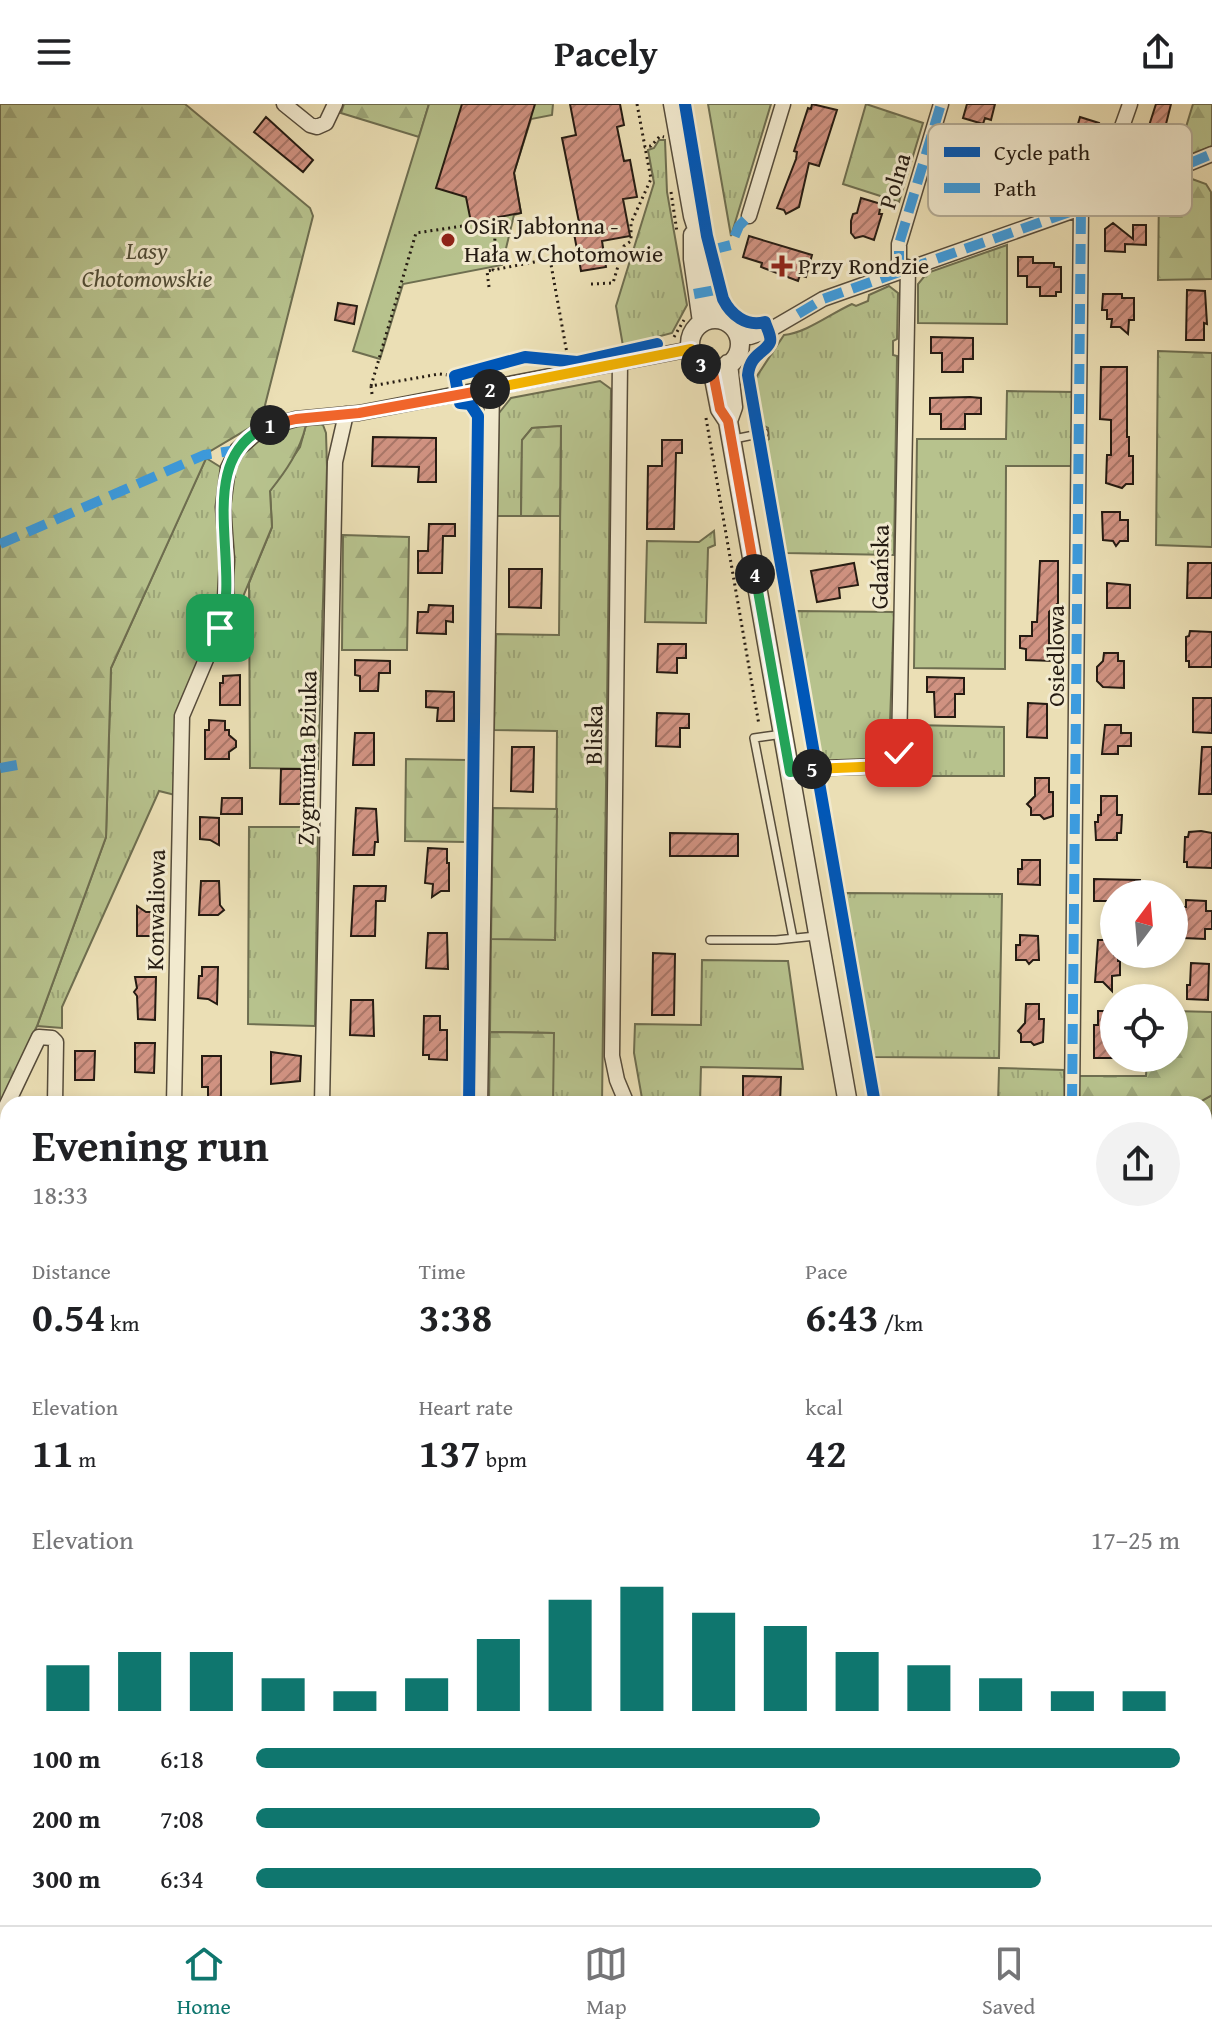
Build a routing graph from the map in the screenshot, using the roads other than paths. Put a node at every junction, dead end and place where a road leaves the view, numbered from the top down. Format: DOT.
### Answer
graph roads {
  1 [pos="284,104"];
  2 [pos="335,104"];
  3 [pos="673,104"];
  4 [pos="783,104"];
  5 [pos="941,104"];
  6 [pos="1130,104"];
  7 [pos="935,124"];
  8 [pos="1124,124"];
  9 [pos="928,147"];
  10 [pos="749,216"];
  11 [pos="1058,216"];
  12 [pos="1081,216"];
  13 [pos="904,269"];
  14 [pos="703,319"];
  15 [pos="739,337"];
  16 [pos="685,356"];
  17 [pos="620,363"];
  18 [pos="720,370"];
  19 [pos="492,389"];
  20 [pos="346,414"];
  21 [pos="730,430"];
  22 [pos="764,433"];
  23 [pos="783,734"];
  24 [pos="790,772"];
  25 [pos="818,936"];
  26 [pos="793,938"];
  27 [pos="710,940"];
  28 [pos="10,1096"];
  29 [pos="55,1096"];
  30 [pos="174,1096"];
  31 [pos="322,1096"];
  32 [pos="480,1096"];
  33 [pos="624,1096"];
  34 [pos="847,1096"];
  35 [pos="1072,1096"];
  1 -- 2 [label="street"];
  3 -- 14 [label="street"];
  4 -- 10 [label="street"];
  5 -- 7 [label="street, Polna"];
  6 -- 8 [label="street"];
  9 -- 13 [label="street, Polna"];
  11 -- 13 [label="street"];
  12 -- 35 [label="street, Osiedlowa"];
  13 -- 15 [label="street"];
  13 -- 24 [label="street, Gdańska"];
  14 -- 15 [label="street"];
  14 -- 16 [label="street"];
  15 -- 18 [label="street"];
  16 -- 17 [label="street"];
  16 -- 18 [label="street"];
  17 -- 19 [label="street"];
  17 -- 33 [label="street, Bliska"];
  18 -- 21 [label="street"];
  19 -- 20 [label="street"];
  19 -- 32 [label="street"];
  20 -- 30 [label="street, Konwaliowa"];
  20 -- 31 [label="street, Zygmunta Bziuka"];
  21 -- 22 [label="lane"];
  21 -- 23 [label="street"];
  23 -- 24 [label="street"];
  23 -- 26 [label="lane"];
  24 -- 25 [label="street"];
  25 -- 26 [label="lane"];
  25 -- 34 [label="street"];
  26 -- 27 [label="lane"];
  28 -- 29 [label="street"];
}
